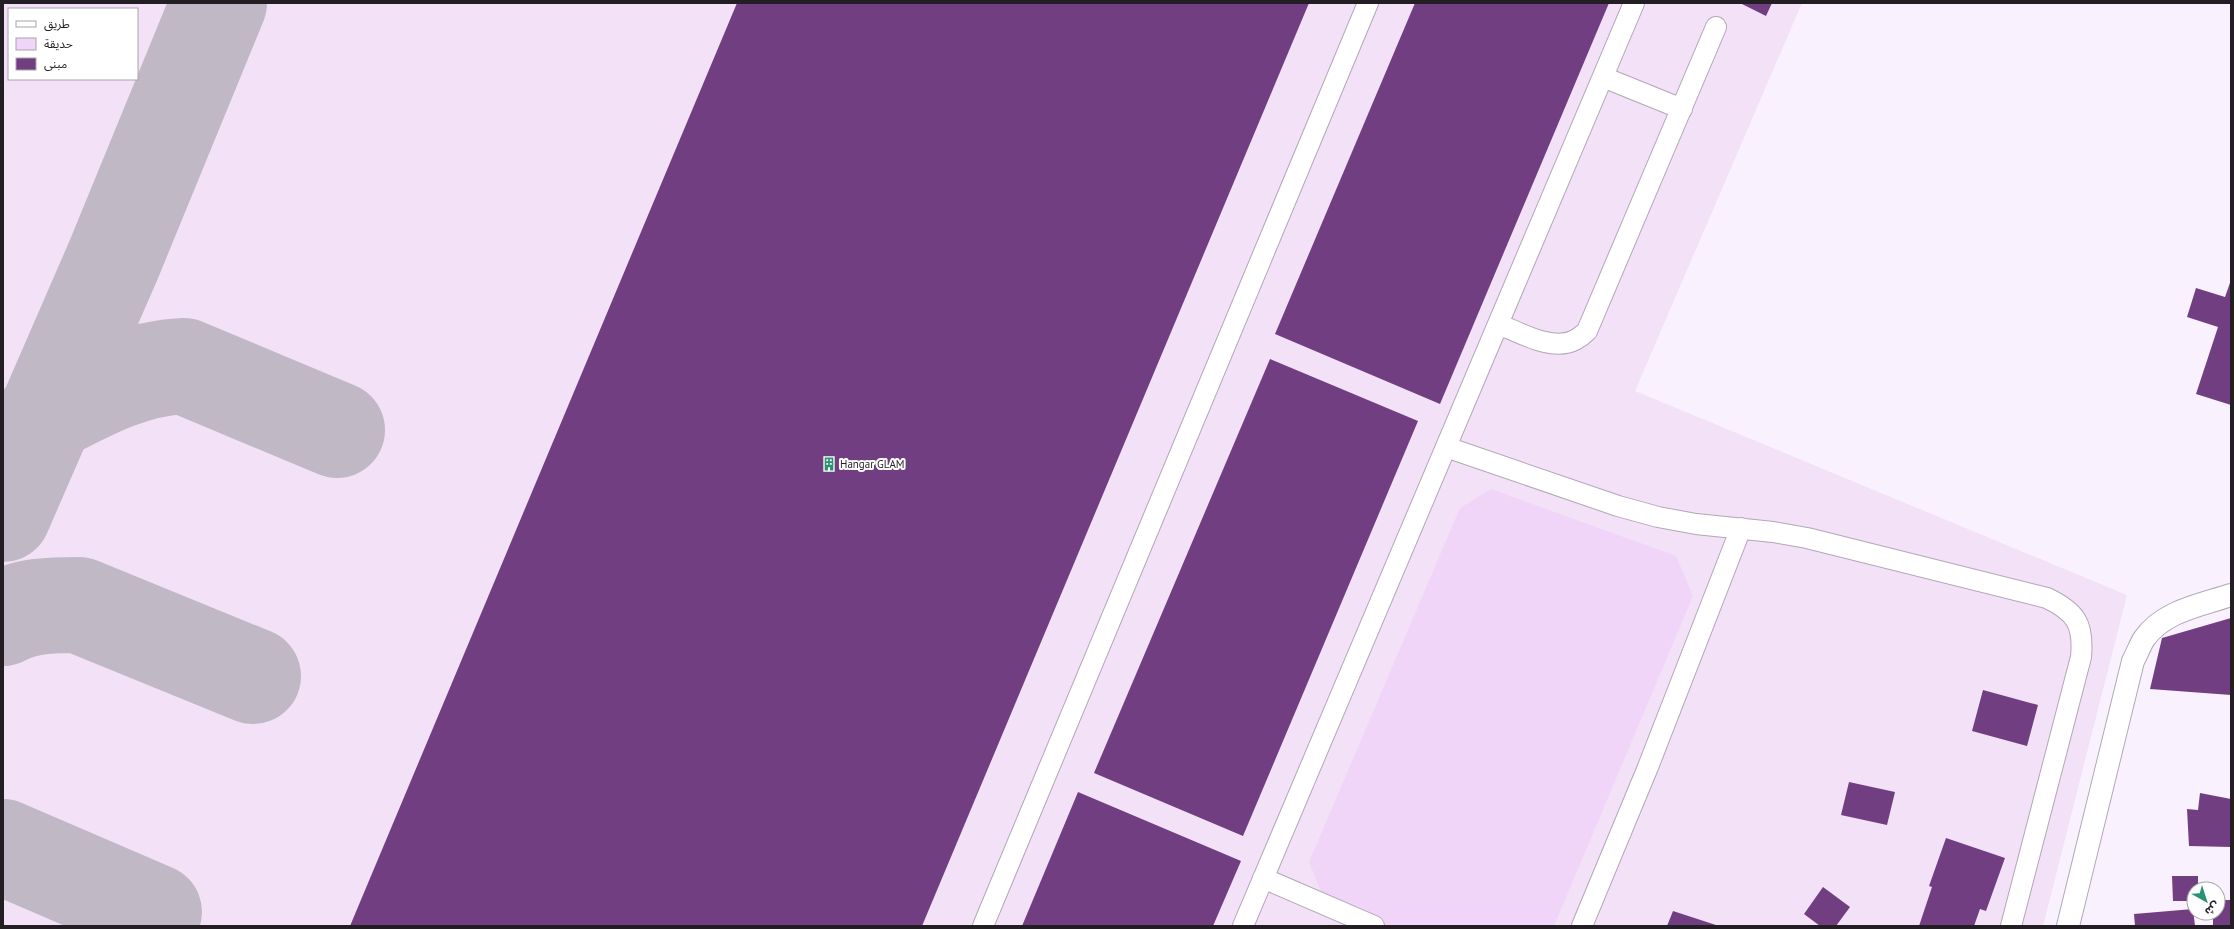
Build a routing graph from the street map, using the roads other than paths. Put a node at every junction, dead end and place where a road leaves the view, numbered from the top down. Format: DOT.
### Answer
graph roads {
  1 [pos="1368,3"];
  2 [pos="1634,3"];
  3 [pos="1716,27"];
  4 [pos="1603,77"];
  5 [pos="1682,109"];
  6 [pos="1498,324"];
  7 [pos="1446,447"];
  8 [pos="1741,528"];
  9 [pos="2231,596"];
  10 [pos="1263,878"];
  11 [pos="983,926"];
  12 [pos="1243,926"];
  13 [pos="1374,926"];
  14 [pos="1582,926"];
  15 [pos="2011,926"];
  16 [pos="2068,926"];
  1 -- 11 [label="lane"];
  2 -- 4 [label="lane"];
  3 -- 5 [label="lane"];
  4 -- 5 [label="lane"];
  4 -- 6 [label="lane"];
  5 -- 6 [label="lane"];
  6 -- 7 [label="lane"];
  7 -- 8 [label="lane"];
  7 -- 10 [label="lane"];
  8 -- 14 [label="lane"];
  8 -- 15 [label="lane"];
  9 -- 16 [label="street"];
  10 -- 12 [label="lane"];
  10 -- 13 [label="lane"];
}
